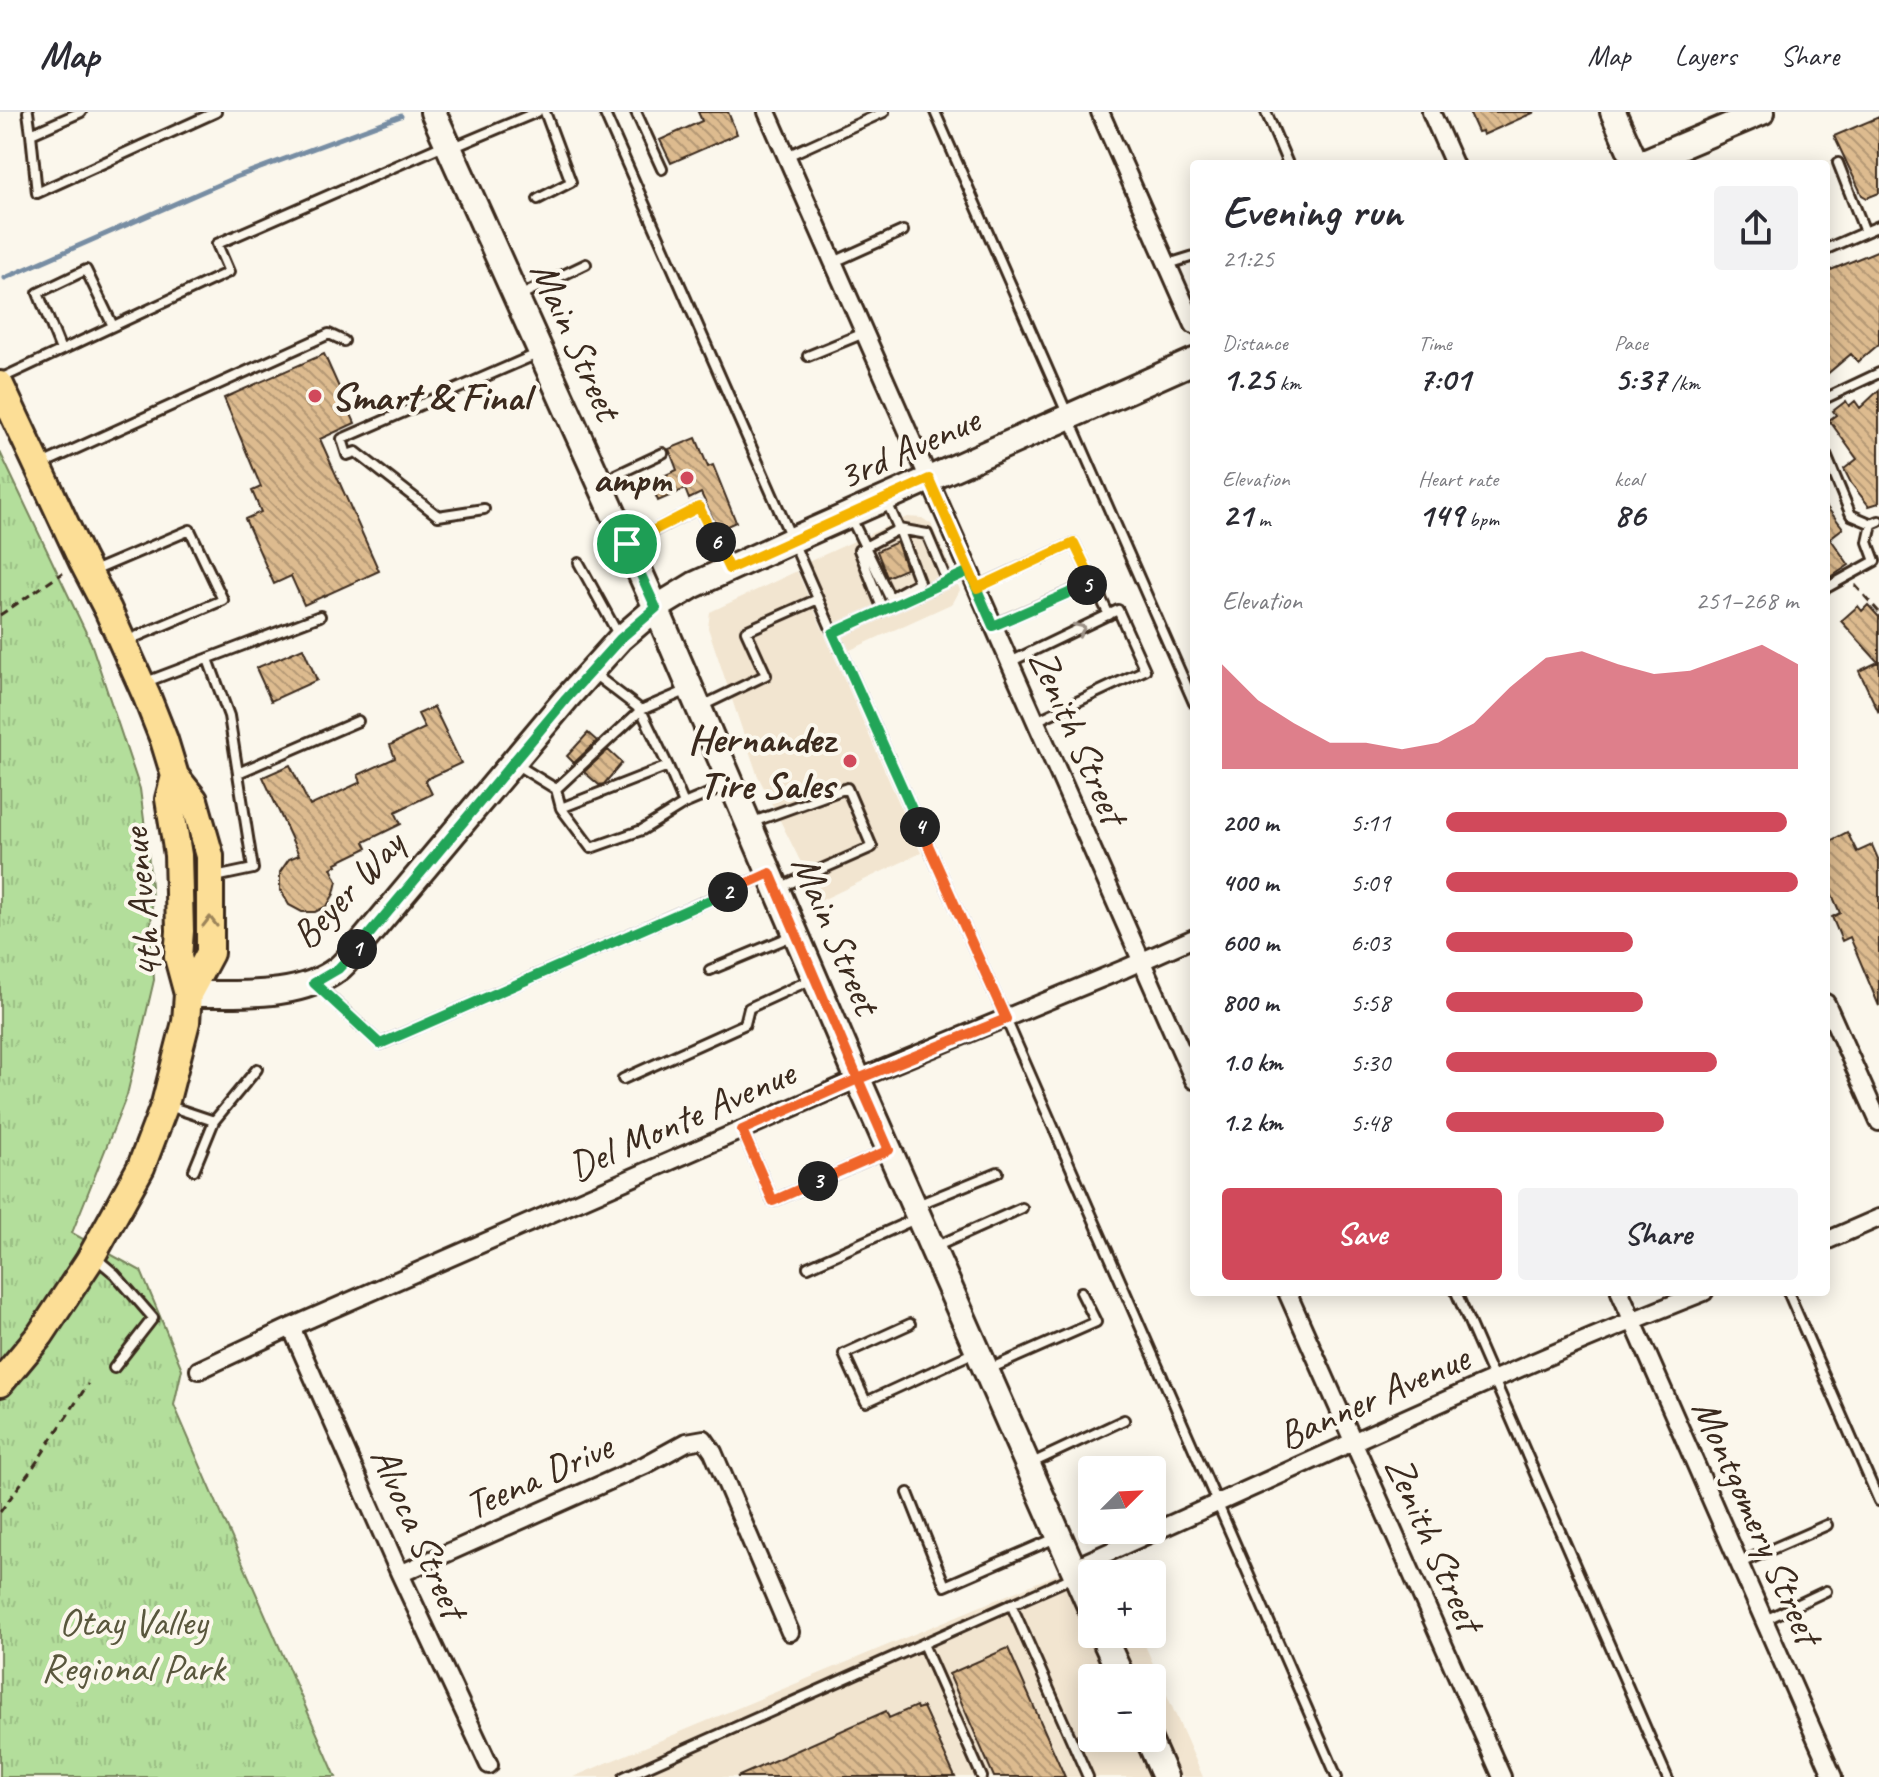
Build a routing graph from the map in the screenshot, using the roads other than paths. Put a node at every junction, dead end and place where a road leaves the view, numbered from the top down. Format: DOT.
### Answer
graph roads {
  1 [pos="28,112"];
  2 [pos="81,112"];
  3 [pos="216,112"];
  4 [pos="537,112"];
  5 [pos="545,112"];
  6 [pos="604,112"];
  7 [pos="636,112"];
  8 [pos="767,112"];
  9 [pos="884,112"];
  10 [pos="935,112"];
  11 [pos="1100,112"];
  12 [pos="1266,112"];
  13 [pos="1431,112"];
  14 [pos="1613,112"];
  15 [pos="435,113"];
  16 [pos="1758,113"];
  17 [pos="31,134"];
  18 [pos="448,146"];
  19 [pos="787,156"];
  20 [pos="1286,160"];
  21 [pos="1452,160"];
  22 [pos="1636,160"];
  23 [pos="1647,160"];
  24 [pos="1838,163"];
  25 [pos="662,169"];
  26 [pos="538,199"];
  27 [pos="1879,226"];
  28 [pos="903,231"];
  29 [pos="1865,232"];
  30 [pos="1830,247"];
  31 [pos="1190,257"];
  32 [pos="833,263"];
  33 [pos="586,264"];
  34 [pos="1167,264"];
  35 [pos="517,298"];
  36 [pos="1190,305"];
  37 [pos="113,326"];
  38 [pos="864,333"];
  39 [pos="344,341"];
  40 [pos="61,350"];
  41 [pos="541,352"];
  42 [pos="808,356"];
  43 [pos="1190,363"];
  44 [pos="1879,373"];
  45 [pos="0,382"];
  46 [pos="1830,396"];
  47 [pos="1068,417"];
  48 [pos="663,453"];
  49 [pos="1830,465"];
  50 [pos="39,466"];
  51 [pos="929,479"];
  52 [pos="600,483"];
  53 [pos="886,498"];
  54 [pos="484,509"];
  55 [pos="849,514"];
  56 [pos="1875,522"];
  57 [pos="899,529"];
  58 [pos="792,540"];
  59 [pos="627,544"];
  60 [pos="865,547"];
  61 [pos="579,563"];
  62 [pos="86,566"];
  63 [pos="729,569"];
  64 [pos="969,571"];
  65 [pos="947,581"];
  66 [pos="1093,582"];
  67 [pos="1830,586"];
  68 [pos="977,588"];
  69 [pos="818,599"];
  70 [pos="656,608"];
  71 [pos="883,610"];
  72 [pos="1109,615"];
  73 [pos="320,616"];
  74 [pos="993,626"];
  75 [pos="833,633"];
  76 [pos="620,639"];
  77 [pos="123,642"];
  78 [pos="208,659"];
  79 [pos="1010,662"];
  80 [pos="591,672"];
  81 [pos="141,684"];
  82 [pos="1190,694"];
  83 [pos="695,698"];
  84 [pos="641,710"];
  85 [pos="358,721"];
  86 [pos="1036,721"];
  87 [pos="513,762"];
  88 [pos="668,766"];
  89 [pos="238,773"];
  90 [pos="175,776"];
  91 [pos="732,783"];
  92 [pos="556,789"];
  93 [pos="684,804"];
  94 [pos="561,808"];
  95 [pos="749,824"];
  96 [pos="210,878"];
  97 [pos="773,881"];
  98 [pos="796,934"];
  99 [pos="1190,940"];
  100 [pos="1142,961"];
  101 [pos="710,970"];
  102 [pos="815,978"];
  103 [pos="314,983"];
  104 [pos="188,994"];
  105 [pos="1830,1012"];
  106 [pos="1006,1019"];
  107 [pos="257,1069"];
  108 [pos="1190,1071"];
  109 [pos="623,1079"];
  110 [pos="858,1079"];
  111 [pos="165,1104"];
  112 [pos="214,1121"];
  113 [pos="1879,1122"];
  114 [pos="742,1130"];
  115 [pos="889,1150"];
  116 [pos="194,1170"];
  117 [pos="998,1172"];
  118 [pos="1022,1208"];
  119 [pos="917,1212"];
  120 [pos="1879,1218"];
  121 [pos="1830,1239"];
  122 [pos="932,1248"];
  123 [pos="93,1255"];
  124 [pos="808,1267"];
  125 [pos="1081,1292"];
  126 [pos="1289,1296"];
  127 [pos="1458,1296"];
  128 [pos="1622,1296"];
  129 [pos="1694,1296"];
  130 [pos="1790,1296"];
  131 [pos="1632,1320"];
  132 [pos="910,1324"];
  133 [pos="291,1327"];
  134 [pos="982,1361"];
  135 [pos="114,1368"];
  136 [pos="199,1370"];
  137 [pos="1495,1378"];
  138 [pos="0,1383"];
  139 [pos="1124,1420"];
  140 [pos="1353,1443"];
  141 [pos="1028,1465"];
  142 [pos="908,1493"];
  143 [pos="1879,1501"];
  144 [pos="1217,1502"];
  145 [pos="1827,1525"];
  146 [pos="1059,1536"];
  147 [pos="1740,1563"];
  148 [pos="1075,1572"];
  149 [pos="400,1574"];
  150 [pos="1078,1579"];
  151 [pos="1826,1591"];
  152 [pos="1011,1604"];
  153 [pos="1765,1620"];
  154 [pos="790,1632"];
  155 [pos="923,1644"];
  156 [pos="1154,1752"];
  157 [pos="489,1765"];
  158 [pos="624,1777"];
  159 [pos="982,1777"];
  160 [pos="1088,1777"];
  161 [pos="1165,1777"];
  162 [pos="1337,1777"];
  163 [pos="1502,1777"];
  164 [pos="1667,1777"];
  165 [pos="1833,1777"];
  1 -- 17 [label="lane"];
  2 -- 17 [label="lane"];
  3 -- 17 [label="lane"];
  4 -- 18 [label="lane"];
  5 -- 26 [label="lane"];
  6 -- 58 [label="lane"];
  7 -- 25 [label="lane"];
  8 -- 19 [label="street, Zenith Street"];
  9 -- 19 [label="lane"];
  10 -- 47 [label="lane"];
  11 -- 34 [label="street"];
  12 -- 20 [label="lane"];
  13 -- 21 [label="street"];
  14 -- 22 [label="main road"];
  15 -- 18 [label="main road, Main Street"];
  16 -- 23 [label="main road"];
  18 -- 35 [label="main road, Main Street"];
  18 -- 37 [label="lane"];
  19 -- 32 [label="street, Zenith Street"];
  24 -- 29 [label="lane"];
  27 -- 29 [label="lane"];
  28 -- 32 [label="lane"];
  29 -- 30 [label="lane"];
  31 -- 34 [label="lane"];
  32 -- 38 [label="street, Zenith Street"];
  33 -- 35 [label="lane"];
  34 -- 36 [label="street"];
  35 -- 41 [label="main road, Main Street"];
  37 -- 40 [label="lane"];
  37 -- 40 [label="lane"];
  38 -- 42 [label="lane"];
  38 -- 51 [label="street, Zenith Street"];
  39 -- 50 [label="lane"];
  40 -- 45 [label="lane"];
  41 -- 52 [label="main road, Main Street"];
  41 -- 54 [label="lane"];
  43 -- 47 [label="main road, 3rd Avenue"];
  44 -- 46 [label="lane"];
  45 -- 50 [label="main road, 4th Avenue"];
  47 -- 51 [label="main road, 3rd Avenue"];
  47 -- 82 [label="lane"];
  48 -- 52 [label="lane"];
  49 -- 56 [label="lane"];
  50 -- 62 [label="main road, 4th Avenue"];
  51 -- 53 [label="main road, 3rd Avenue"];
  51 -- 64 [label="street, Zenith Street"];
  52 -- 59 [label="main road, Main Street"];
  53 -- 55 [label="main road, 3rd Avenue"];
  53 -- 57 [label="lane"];
  55 -- 58 [label="main road, 3rd Avenue"];
  55 -- 60 [label="lane"];
  56 -- 67 [label="lane"];
  57 -- 60 [label="lane"];
  57 -- 60 [label="lane"];
  57 -- 65 [label="lane"];
  58 -- 63 [label="main road, 3rd Avenue"];
  58 -- 69 [label="lane"];
  59 -- 63 [label="lane"];
  59 -- 70 [label="main road, Main Street"];
  60 -- 71 [label="lane"];
  61 -- 76 [label="lane"];
  62 -- 77 [label="main road, 4th Avenue"];
  62 -- 77 [label="lane"];
  63 -- 70 [label="main road, 3rd Avenue"];
  64 -- 65 [label="lane"];
  64 -- 68 [label="street, Zenith Street"];
  65 -- 71 [label="lane"];
  66 -- 68 [label="lane"];
  66 -- 72 [label="lane"];
  66 -- 74 [label="lane"];
  68 -- 74 [label="street, Zenith Street"];
  69 -- 75 [label="lane"];
  69 -- 83 [label="lane"];
  70 -- 76 [label="main road, Beyer Way"];
  70 -- 83 [label="main road, Main Street"];
  71 -- 75 [label="lane"];
  79 -- 72 [label="lane, one-way"];
  72 -- 86 [label="lane"];
  73 -- 78 [label="lane"];
  74 -- 79 [label="street, Zenith Street"];
  75 -- 106 [label="lane"];
  76 -- 80 [label="main road, Beyer Way"];
  77 -- 81 [label="main road, 4th Avenue"];
  78 -- 81 [label="lane"];
  78 -- 89 [label="lane"];
  79 -- 86 [label="street, Zenith Street"];
  80 -- 84 [label="lane"];
  80 -- 87 [label="main road, Beyer Way"];
  81 -- 90 [label="main road, 4th Avenue"];
  83 -- 84 [label="lane"];
  83 -- 91 [label="main road, Main Street"];
  84 -- 88 [label="lane"];
  84 -- 92 [label="lane"];
  85 -- 89 [label="lane"];
  86 -- 100 [label="street, Zenith Street"];
  87 -- 92 [label="lane"];
  87 -- 103 [label="main road, Beyer Way"];
  88 -- 93 [label="lane"];
  88 -- 94 [label="lane"];
  89 -- 96 [label="lane"];
  90 -- 96 [label="main road, 4th Avenue"];
  90 -- 104 [label="main road, 4th Avenue"];
  91 -- 93 [label="lane"];
  91 -- 95 [label="main road, Main Street"];
  92 -- 94 [label="lane"];
  93 -- 94 [label="lane"];
  95 -- 97 [label="main road, Main Street"];
  95 -- 97 [label="lane"];
  104 -- 96 [label="main road, 4th Avenue, one-way"];
  97 -- 98 [label="main road, Main Street"];
  97 -- 103 [label="lane"];
  98 -- 101 [label="lane"];
  98 -- 102 [label="main road, Main Street"];
  99 -- 100 [label="street, Del Monte Avenue"];
  100 -- 106 [label="street, Del Monte Avenue"];
  100 -- 108 [label="street, Zenith Street"];
  102 -- 109 [label="lane"];
  102 -- 110 [label="main road, Main Street"];
  103 -- 104 [label="main road, Beyer Way"];
  104 -- 111 [label="main road"];
  105 -- 113 [label="street"];
  106 -- 110 [label="street, Del Monte Avenue"];
  106 -- 144 [label="lane"];
  107 -- 112 [label="lane"];
  110 -- 114 [label="street, Del Monte Avenue"];
  110 -- 115 [label="main road, Main Street"];
  111 -- 112 [label="lane"];
  111 -- 123 [label="main road"];
  112 -- 116 [label="lane"];
  114 -- 115 [label="lane"];
  114 -- 133 [label="street, Del Monte Avenue"];
  115 -- 119 [label="main road, Main Street"];
  117 -- 119 [label="lane"];
  118 -- 122 [label="lane"];
  119 -- 122 [label="main road, Main Street"];
  119 -- 124 [label="lane"];
  120 -- 121 [label="street"];
  122 -- 134 [label="main road, Main Street"];
  123 -- 135 [label="lane"];
  123 -- 138 [label="main road"];
  125 -- 134 [label="lane"];
  126 -- 140 [label="street, Zenith Street"];
  127 -- 137 [label="lane"];
  128 -- 131 [label="street, Montgomery Street"];
  129 -- 131 [label="street, Banner Avenue"];
  130 -- 143 [label="lane"];
  131 -- 137 [label="street, Banner Avenue"];
  131 -- 147 [label="street, Montgomery Street"];
  132 -- 134 [label="lane"];
  133 -- 136 [label="street, Del Monte Avenue"];
  133 -- 149 [label="street, Alvoca Street"];
  134 -- 141 [label="main road, Main Street"];
  137 -- 140 [label="street, Banner Avenue"];
  137 -- 164 [label="lane"];
  139 -- 141 [label="lane"];
  140 -- 144 [label="street, Banner Avenue"];
  140 -- 163 [label="street, Zenith Street"];
  141 -- 146 [label="main road, Main Street"];
  142 -- 146 [label="lane"];
  144 -- 148 [label="street, Banner Avenue"];
  144 -- 162 [label="lane"];
  145 -- 147 [label="lane"];
  146 -- 148 [label="main road, Main Street"];
  147 -- 153 [label="street, Montgomery Street"];
  148 -- 150 [label="main road, Main Street"];
  148 -- 152 [label="lane"];
  149 -- 154 [label="street, Teena Drive"];
  149 -- 157 [label="street, Alvoca Street"];
  151 -- 153 [label="lane"];
  152 -- 155 [label="lane"];
  152 -- 160 [label="lane"];
  153 -- 165 [label="street, Montgomery Street"];
  155 -- 158 [label="lane"];
  155 -- 159 [label="lane"];
  156 -- 161 [label="main road"];
}
